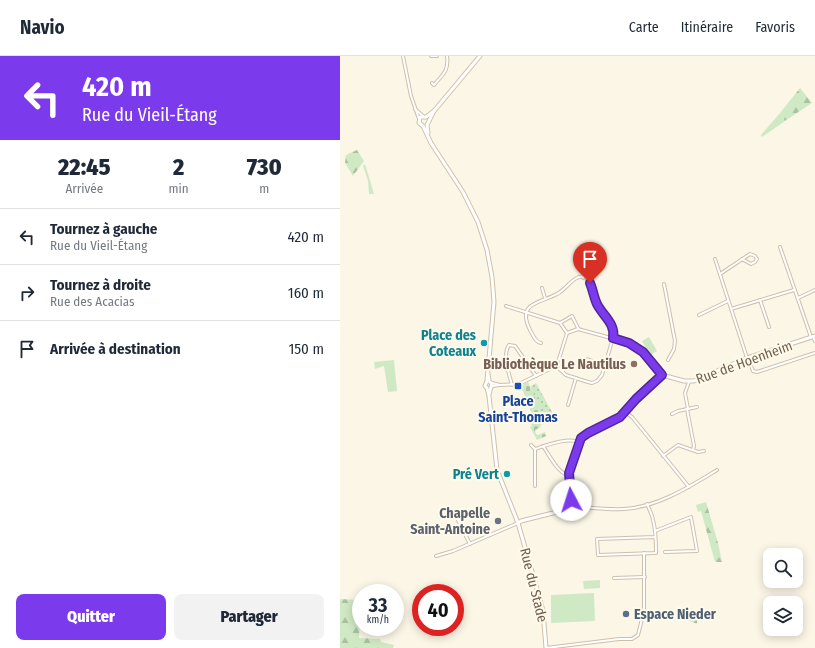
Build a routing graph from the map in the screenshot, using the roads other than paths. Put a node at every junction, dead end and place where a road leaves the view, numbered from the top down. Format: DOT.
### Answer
graph roads {
  1 [pos="403,56"];
  2 [pos="431,56"];
  3 [pos="437,56"];
  4 [pos="447,56"];
  5 [pos="480,56"];
  6 [pos="432,83"];
  7 [pos="415,108"];
  8 [pos="434,111"];
  9 [pos="424,116"];
  10 [pos="419,119"];
  11 [pos="428,123"];
  12 [pos="423,126"];
  13 [pos="428,137"];
  14 [pos="780,247"];
  15 [pos="589,256"];
  16 [pos="715,259"];
  17 [pos="742,260"];
  18 [pos="720,274"];
  19 [pos="584,277"];
  20 [pos="664,284"];
  21 [pos="542,288"];
  22 [pos="794,290"];
  23 [pos="815,290"];
  24 [pos="545,298"];
  25 [pos="798,298"];
  26 [pos="760,300"];
  27 [pos="728,301"];
  28 [pos="506,306"];
  29 [pos="731,309"];
  30 [pos="527,312"];
  31 [pos="699,315"];
  32 [pos="560,323"];
  33 [pos="768,327"];
  34 [pos="578,329"];
  35 [pos="567,333"];
  36 [pos="813,337"];
  37 [pos="613,338"];
  38 [pos="815,341"];
  39 [pos="542,343"];
  40 [pos="815,353"];
  41 [pos="748,358"];
  42 [pos="586,359"];
  43 [pos="668,360"];
  44 [pos="605,365"];
  45 [pos="556,366"];
  46 [pos="662,375"];
  47 [pos="536,376"];
  48 [pos="576,378"];
  49 [pos="689,382"];
  50 [pos="489,385"];
  51 [pos="512,385"];
  52 [pos="568,405"];
  53 [pos="697,408"];
  54 [pos="688,409"];
  55 [pos="625,412"];
  56 [pos="672,414"];
  57 [pos="579,442"];
  58 [pos="530,445"];
  59 [pos="543,446"];
  60 [pos="535,449"];
  61 [pos="693,450"];
  62 [pos="704,451"];
  63 [pos="663,456"];
  64 [pos="717,470"];
  65 [pos="569,476"];
  66 [pos="535,486"];
  67 [pos="689,487"];
  68 [pos="647,504"];
  69 [pos="569,506"];
  70 [pos="457,518"];
  71 [pos="518,523"];
  72 [pos="655,531"];
  73 [pos="655,537"];
  74 [pos="470,544"];
  75 [pos="665,552"];
  76 [pos="644,553"];
  77 [pos="436,556"];
  78 [pos="645,577"];
  79 [pos="614,578"];
  80 [pos="546,648"];
  1 -- 7 [label="street"];
  2 -- 3 [label="street"];
  4 -- 6 [label="street"];
  5 -- 8 [label="street"];
  7 -- 9 [label="street"];
  7 -- 10 [label="street"];
  8 -- 9 [label="street"];
  8 -- 11 [label="street"];
  9 -- 10 [label="street"];
  9 -- 11 [label="street"];
  10 -- 12 [label="street, Rue du Stade"];
  11 -- 12 [label="street"];
  11 -- 13 [label="street"];
  12 -- 13 [label="street, Rue du Stade"];
  13 -- 50 [label="street, Rue du Stade"];
  14 -- 22 [label="street"];
  15 -- 19 [label="street"];
  16 -- 18 [label="street"];
  17 -- 17 [label="street"];
  17 -- 18 [label="street"];
  18 -- 27 [label="street"];
  19 -- 24 [label="street"];
  19 -- 37 [label="street"];
  20 -- 43 [label="street"];
  21 -- 24 [label="street"];
  22 -- 25 [label="street"];
  22 -- 26 [label="street"];
  23 -- 25 [label="street"];
  24 -- 30 [label="street"];
  25 -- 36 [label="street"];
  26 -- 29 [label="street"];
  26 -- 33 [label="street"];
  27 -- 29 [label="street"];
  27 -- 31 [label="street"];
  28 -- 30 [label="street"];
  29 -- 41 [label="street"];
  30 -- 32 [label="street"];
  30 -- 39 [label="street"];
  32 -- 34 [label="street"];
  32 -- 35 [label="street"];
  34 -- 35 [label="street"];
  34 -- 37 [label="street"];
  35 -- 45 [label="street"];
  36 -- 38 [label="street"];
  36 -- 41 [label="street, Rue de Hoenheim"];
  37 -- 44 [label="street"];
  37 -- 46 [label="street"];
  40 -- 41 [label="street"];
  41 -- 49 [label="street, Rue de Hoenheim"];
  42 -- 44 [label="street"];
  44 -- 48 [label="street"];
  45 -- 47 [label="street"];
  45 -- 48 [label="street"];
  46 -- 49 [label="street, Rue de Hoenheim"];
  46 -- 55 [label="street"];
  47 -- 51 [label="street"];
  47 -- 51 [label="street"];
  48 -- 52 [label="street"];
  49 -- 54 [label="street"];
  50 -- 51 [label="street"];
  50 -- 71 [label="street, Rue du Stade"];
  53 -- 54 [label="street"];
  54 -- 56 [label="street"];
  54 -- 61 [label="street"];
  55 -- 57 [label="street"];
  55 -- 63 [label="street"];
  57 -- 59 [label="street"];
  57 -- 65 [label="street"];
  58 -- 60 [label="street"];
  59 -- 60 [label="street"];
  59 -- 65 [label="street"];
  60 -- 66 [label="street"];
  61 -- 62 [label="street"];
  61 -- 63 [label="street"];
  63 -- 67 [label="street"];
  64 -- 67 [label="street"];
  65 -- 69 [label="street"];
  67 -- 68 [label="street"];
  68 -- 69 [label="street"];
  68 -- 72 [label="street"];
  69 -- 71 [label="street"];
  70 -- 74 [label="street"];
  71 -- 74 [label="street"];
  71 -- 80 [label="street, Rue du Stade"];
  72 -- 73 [label="street"];
  72 -- 75 [label="street"];
  73 -- 76 [label="street"];
  73 -- 76 [label="street"];
  74 -- 77 [label="street"];
  76 -- 78 [label="street"];
  78 -- 79 [label="street"];
  78 -- 80 [label="street"];
}
